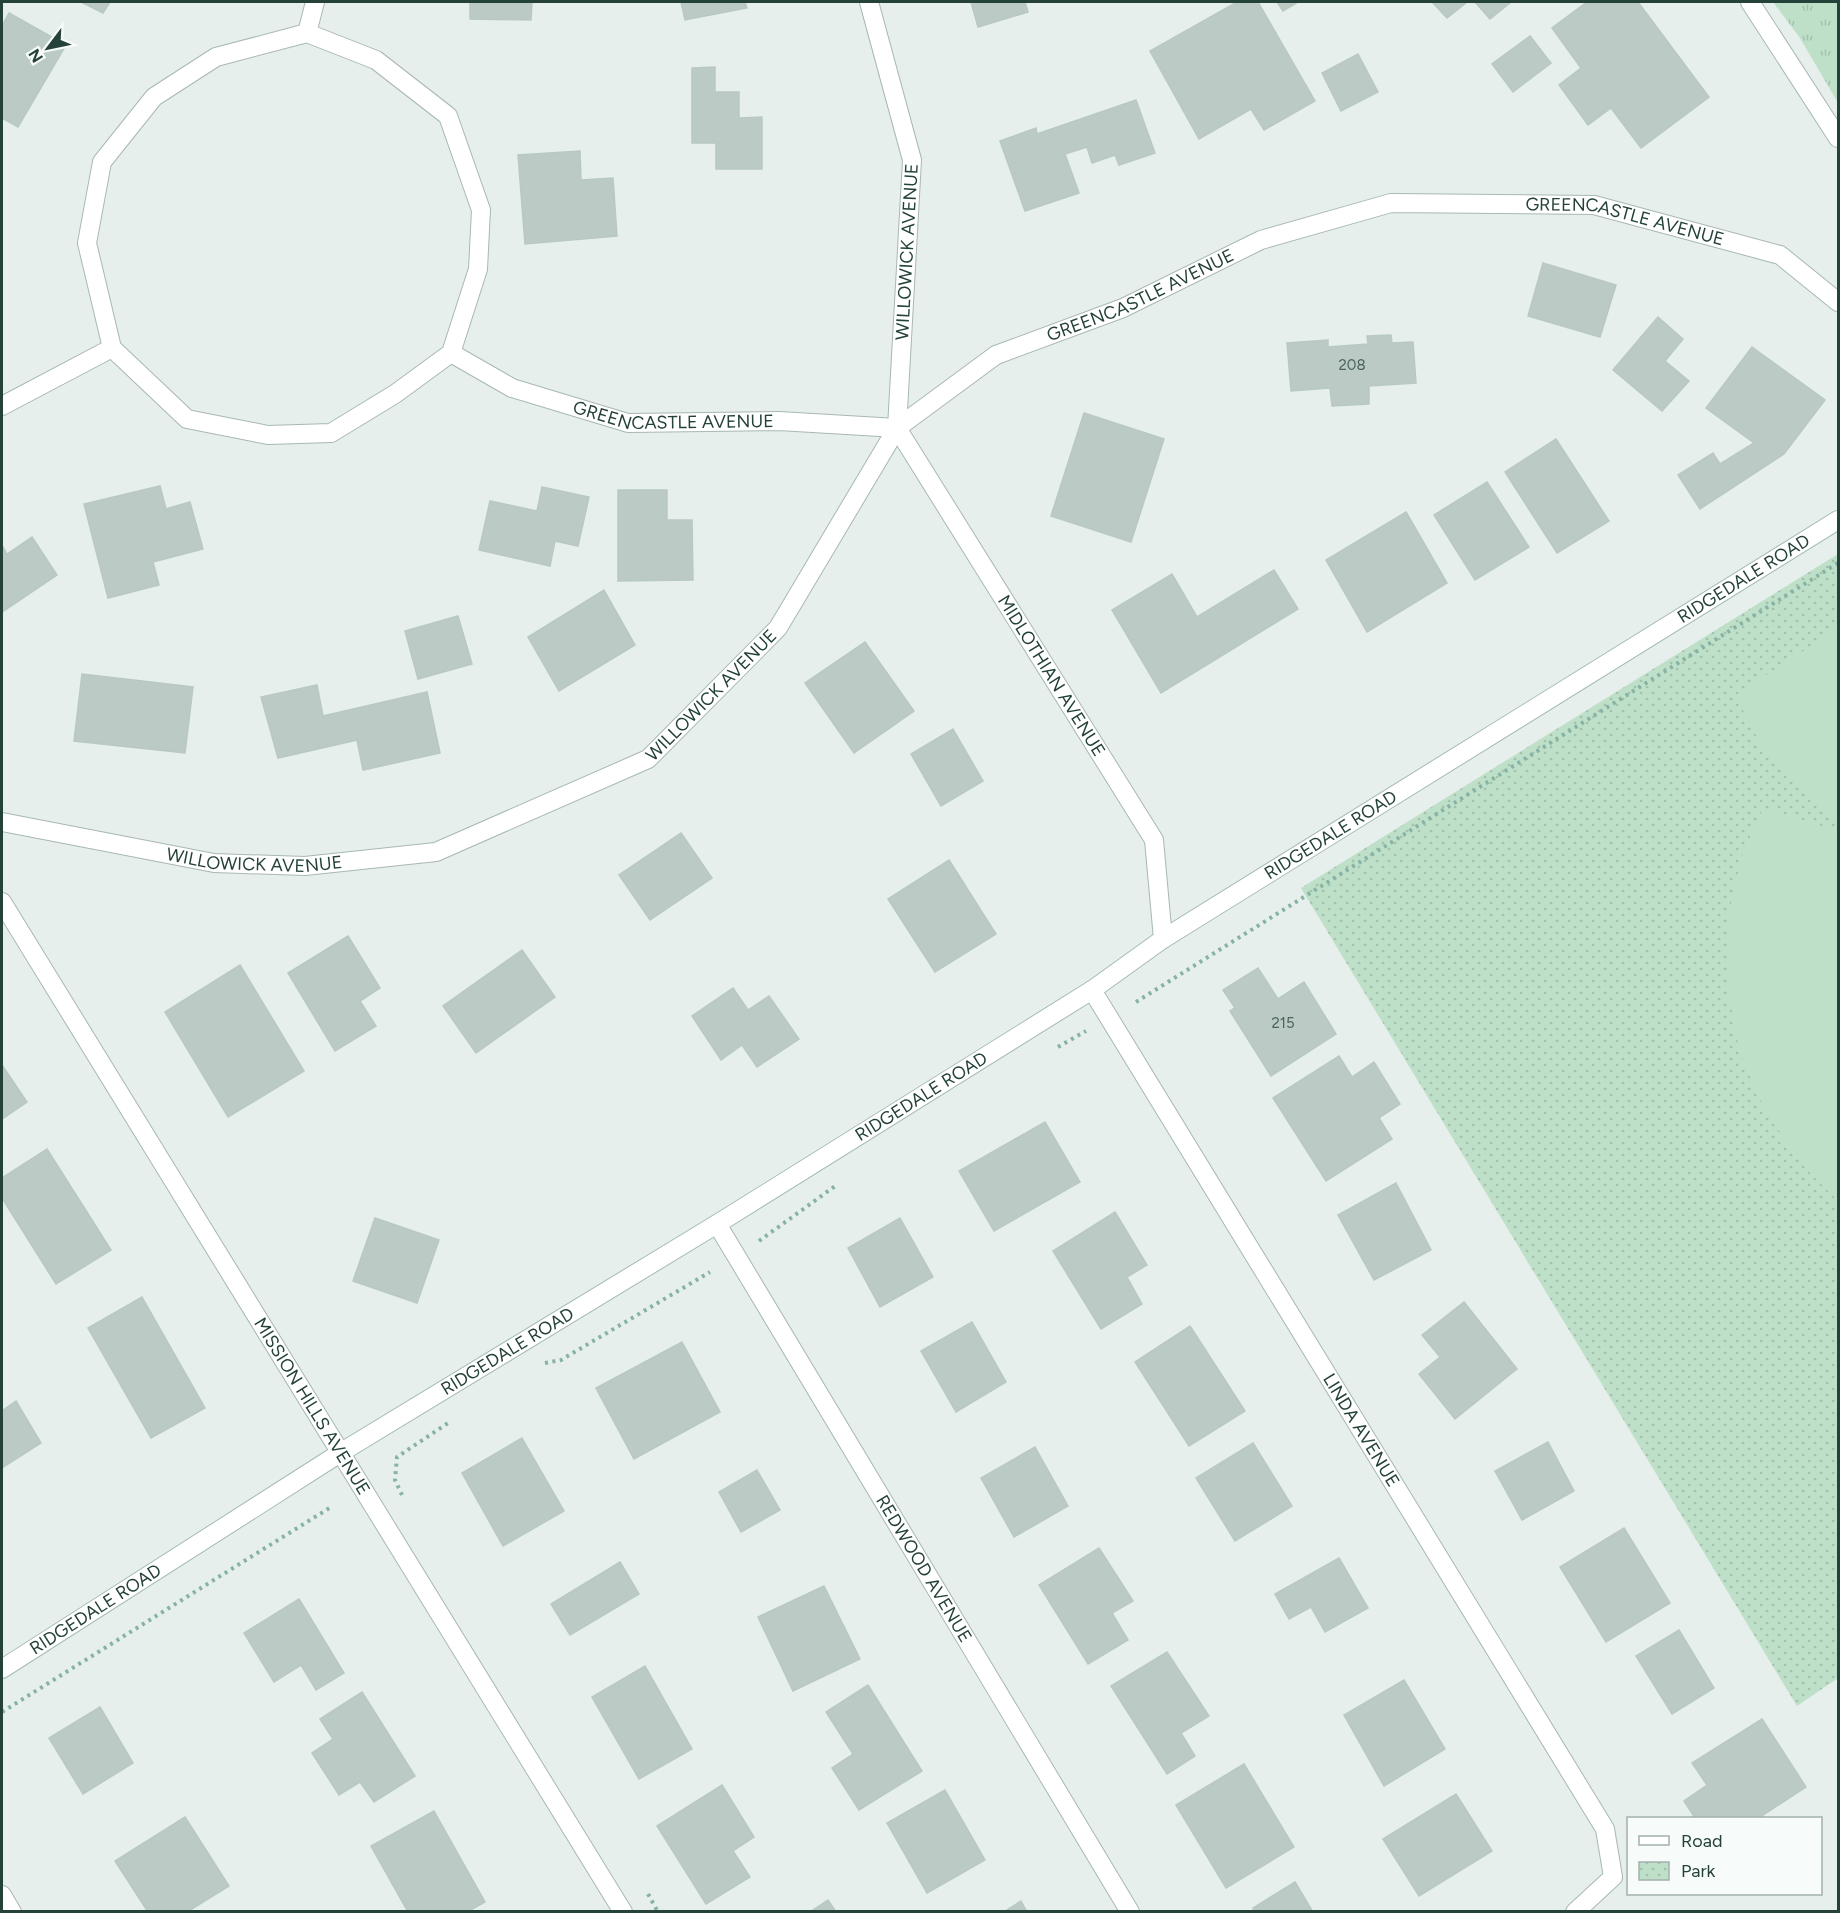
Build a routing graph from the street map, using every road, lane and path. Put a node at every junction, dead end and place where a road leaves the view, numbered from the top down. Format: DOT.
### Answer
graph roads {
  1 [pos="315,2"];
  2 [pos="869,2"];
  3 [pos="1750,2"];
  4 [pos="307,33"];
  5 [pos="1839,138"];
  6 [pos="1839,302"];
  7 [pos="112,348"];
  8 [pos="451,353"];
  9 [pos="2,406"];
  10 [pos="897,428"];
  11 [pos="1839,520"];
  12 [pos="1839,563"];
  13 [pos="2,822"];
  14 [pos="2,902"];
  15 [pos="1163,939"];
  16 [pos="1092,990"];
  17 [pos="1136,1002"];
  18 [pos="717,1224"];
  19 [pos="710,1272"];
  20 [pos="537,1364"];
  21 [pos="453,1420"];
  22 [pos="340,1453"];
  23 [pos="394,1480"];
  24 [pos="331,1507"];
  25 [pos="2,1669"];
  26 [pos="2,1712"];
  27 [pos="2,1895"];
  28 [pos="12,1911"];
  29 [pos="624,1911"];
  30 [pos="1130,1911"];
  31 [pos="1575,1911"];
  1 -- 4 [label="street"];
  2 -- 10 [label="street, WILLOWICK AVENUE"];
  3 -- 5 [label="street"];
  4 -- 7 [label="street"];
  4 -- 8 [label="street"];
  6 -- 10 [label="street, GREENCASTLE AVENUE"];
  7 -- 8 [label="street"];
  7 -- 9 [label="street"];
  8 -- 10 [label="street, GREENCASTLE AVENUE"];
  10 -- 13 [label="street, WILLOWICK AVENUE"];
  10 -- 15 [label="street, MIDLOTHIAN AVENUE"];
  11 -- 15 [label="street, RIDGEDALE ROAD"];
  12 -- 17 [label="path"];
  14 -- 22 [label="street, MISSION HILLS AVENUE"];
  15 -- 16 [label="street, RIDGEDALE ROAD"];
  16 -- 18 [label="street, RIDGEDALE ROAD"];
  16 -- 31 [label="street, LINDA AVENUE"];
  18 -- 22 [label="street, RIDGEDALE ROAD"];
  18 -- 30 [label="street, REDWOOD AVENUE"];
  19 -- 20 [label="path"];
  21 -- 23 [label="path"];
  22 -- 25 [label="street, RIDGEDALE ROAD"];
  22 -- 29 [label="street, MISSION HILLS AVENUE"];
  24 -- 26 [label="path"];
  27 -- 28 [label="street"];
}
